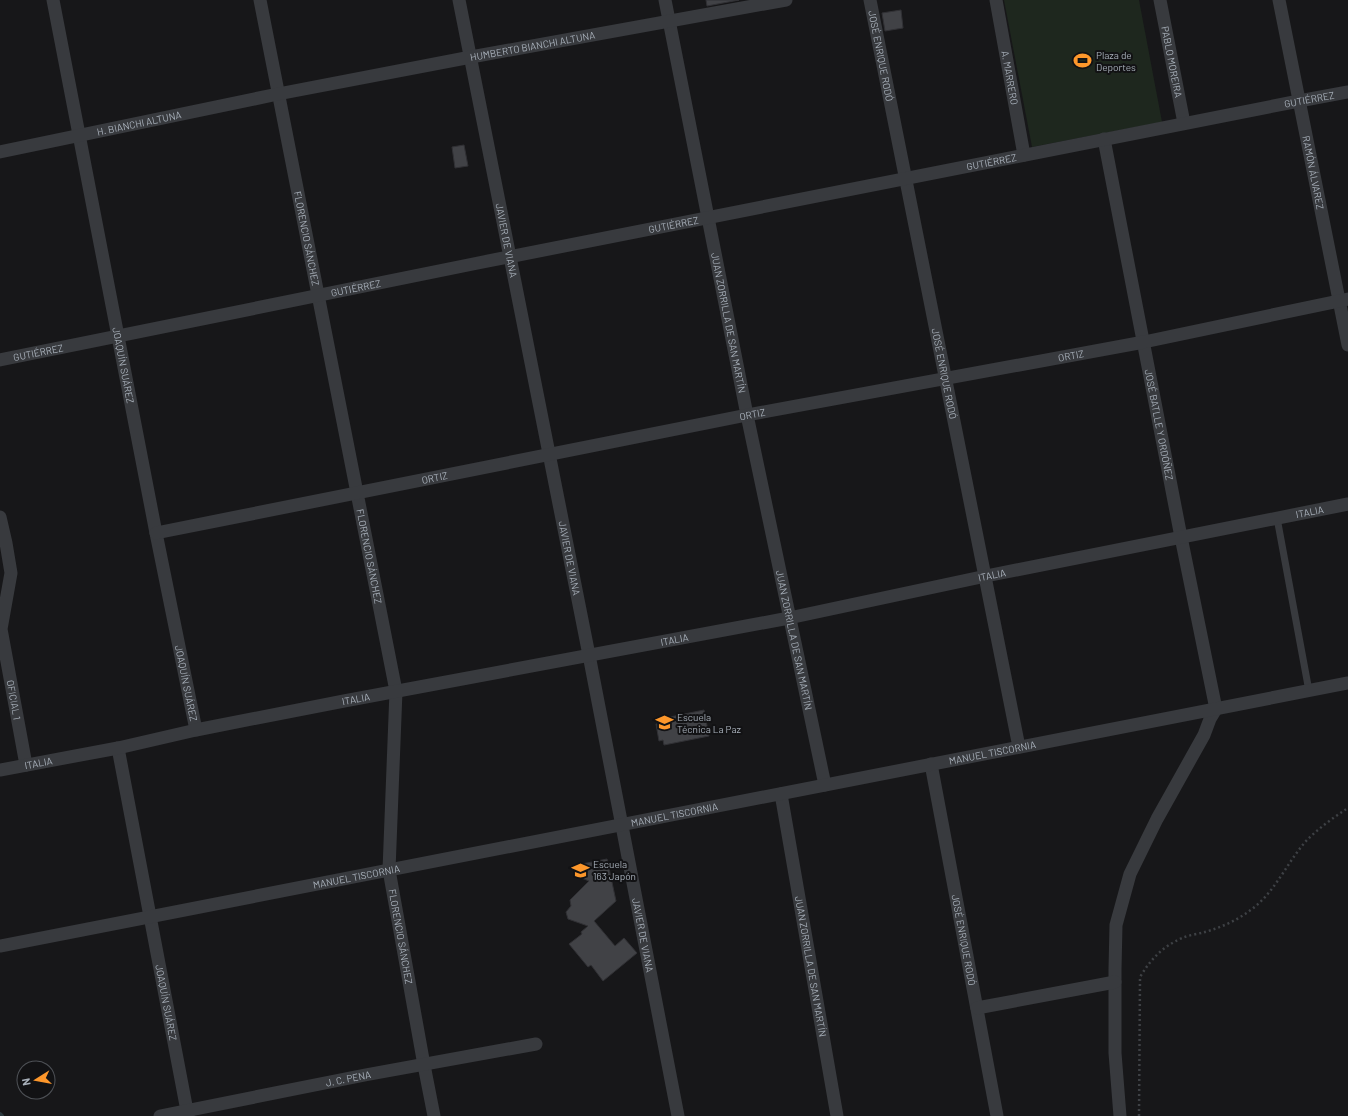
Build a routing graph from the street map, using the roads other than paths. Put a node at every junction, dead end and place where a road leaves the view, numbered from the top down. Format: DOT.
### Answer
graph roads {
  1 [pos="53,0"];
  2 [pos="260,0"];
  3 [pos="459,0"];
  4 [pos="665,0"];
  5 [pos="786,0"];
  6 [pos="870,0"];
  7 [pos="996,0"];
  8 [pos="1160,0"];
  9 [pos="1279,0"];
  10 [pos="669,21"];
  11 [pos="471,57"];
  12 [pos="1348,92"];
  13 [pos="278,94"];
  14 [pos="1299,101"];
  15 [pos="1184,123"];
  16 [pos="80,135"];
  17 [pos="1104,139"];
  18 [pos="0,152"];
  19 [pos="1024,155"];
  20 [pos="906,179"];
  21 [pos="708,218"];
  22 [pos="510,257"];
  23 [pos="318,296"];
  24 [pos="1344,300"];
  25 [pos="118,336"];
  26 [pos="1144,342"];
  27 [pos="1348,345"];
  28 [pos="0,360"];
  29 [pos="945,379"];
  30 [pos="747,415"];
  31 [pos="549,454"];
  32 [pos="356,493"];
  33 [pos="1348,504"];
  34 [pos="0,518"];
  35 [pos="1277,518"];
  36 [pos="156,533"];
  37 [pos="1181,537"];
  38 [pos="986,576"];
  39 [pos="4,584"];
  40 [pos="789,618"];
  41 [pos="589,655"];
  42 [pos="1348,683"];
  43 [pos="396,691"];
  44 [pos="1309,691"];
  45 [pos="1216,709"];
  46 [pos="196,730"];
  47 [pos="1019,747"];
  48 [pos="118,748"];
  49 [pos="931,764"];
  50 [pos="26,765"];
  51 [pos="0,770"];
  52 [pos="825,785"];
  53 [pos="781,794"];
  54 [pos="622,825"];
  55 [pos="389,870"];
  56 [pos="150,917"];
  57 [pos="0,946"];
  58 [pos="1115,982"];
  59 [pos="977,1008"];
  60 [pos="536,1044"];
  61 [pos="424,1065"];
  62 [pos="188,1113"];
  63 [pos="160,1116"];
  64 [pos="434,1116"];
  65 [pos="678,1116"];
  66 [pos="837,1116"];
  67 [pos="997,1116"];
  68 [pos="1120,1116"];
  1 -- 16 [label="street, JOAQUÍN SUÁREZ"];
  2 -- 13 [label="street, FLORENCIO SÁNCHEZ"];
  3 -- 11 [label="street, JAVIER DE VIANA"];
  4 -- 10 [label="street, JUAN ZORRILLA DE SAN MARTÍN"];
  5 -- 10 [label="street, HUMBERTO BIANCHI ALTUNA"];
  6 -- 20 [label="street, JOSÉ ENRIQUE RODÓ"];
  7 -- 19 [label="street, A. MARRERO"];
  8 -- 15 [label="street, PABLO MOREIRA"];
  9 -- 14 [label="street, RAMÓN ÁLVAREZ"];
  10 -- 11 [label="street, HUMBERTO BIANCHI ALTUNA"];
  10 -- 21 [label="street, JUAN ZORRILLA DE SAN MARTÍN"];
  11 -- 13 [label="street, HUMBERTO BIANCHI ALTUNA"];
  11 -- 22 [label="street, JAVIER DE VIANA"];
  12 -- 14 [label="street, GUTIÉRREZ"];
  13 -- 16 [label="street, H. BIANCHI ALTUNA"];
  13 -- 23 [label="street, FLORENCIO SÁNCHEZ"];
  14 -- 15 [label="street, GUTIÉRREZ"];
  14 -- 24 [label="street, RAMÓN ÁLVAREZ"];
  15 -- 17 [label="street, GUTIÉRREZ"];
  16 -- 18 [label="street, H. BIANCHI ALTUNA"];
  16 -- 25 [label="street, JOAQUÍN SUÁREZ"];
  17 -- 19 [label="street, GUTIÉRREZ"];
  17 -- 26 [label="street, JOSÉ BATLLE Y ORDÓÑEZ"];
  19 -- 20 [label="street, GUTIÉRREZ"];
  20 -- 21 [label="street, GUTIÉRREZ"];
  20 -- 29 [label="street, JOSÉ ENRIQUE RODÓ"];
  21 -- 22 [label="street, GUTIÉRREZ"];
  21 -- 30 [label="street, JUAN ZORRILLA DE SAN MARTÍN"];
  22 -- 23 [label="street, GUTIÉRREZ"];
  22 -- 31 [label="street, JAVIER DE VIANA"];
  23 -- 25 [label="street, GUTIÉRREZ"];
  23 -- 32 [label="street, FLORENCIO SÁNCHEZ"];
  24 -- 26 [label="street, ORTIZ"];
  24 -- 27 [label="street, RAMÓN ÁLVAREZ"];
  25 -- 28 [label="street, GUTIÉRREZ"];
  25 -- 36 [label="street, JOAQUÍN SUÁREZ"];
  26 -- 29 [label="street, ORTIZ"];
  26 -- 37 [label="street, JOSÉ BATLLE Y ORDÓÑEZ"];
  29 -- 30 [label="street, ORTIZ"];
  29 -- 38 [label="street, JOSÉ ENRIQUE RODÓ"];
  30 -- 31 [label="street, ORTIZ"];
  30 -- 40 [label="street, JUAN ZORRILLA DE SAN MARTÍN"];
  31 -- 32 [label="street, ORTIZ"];
  31 -- 41 [label="street, JAVIER DE VIANA"];
  32 -- 36 [label="street, ORTIZ"];
  32 -- 43 [label="street, FLORENCIO SÁNCHEZ"];
  33 -- 35 [label="street, ITALIA"];
  34 -- 39 [label="street, OFICIAL 1"];
  35 -- 37 [label="street, ITALIA"];
  35 -- 44 [label="lane"];
  36 -- 46 [label="street, JOAQUÍN SUÁREZ"];
  37 -- 38 [label="street, ITALIA"];
  37 -- 45 [label="street, JOSÉ BATLLE Y ORDÓÑEZ"];
  38 -- 40 [label="street, ITALIA"];
  38 -- 47 [label="street, JOSÉ ENRIQUE RODÓ"];
  39 -- 50 [label="street, OFICIAL 1"];
  40 -- 41 [label="street, ITALIA"];
  40 -- 52 [label="street, JUAN ZORRILLA DE SAN MARTÍN"];
  41 -- 43 [label="street, ITALIA"];
  41 -- 54 [label="street, JAVIER DE VIANA"];
  42 -- 44 [label="street, MANUEL TISCORNIA"];
  43 -- 46 [label="street, ITALIA"];
  43 -- 55 [label="street, FLORENCIO SÁNCHEZ"];
  44 -- 45 [label="street, MANUEL TISCORNIA"];
  45 -- 47 [label="street, MANUEL TISCORNIA"];
  45 -- 58 [label="street"];
  46 -- 48 [label="street, ITALIA"];
  47 -- 49 [label="street, MANUEL TISCORNIA"];
  48 -- 50 [label="street, ITALIA"];
  48 -- 56 [label="street, JOAQUÍN SUÁREZ"];
  49 -- 52 [label="street, MANUEL TISCORNIA"];
  49 -- 59 [label="street, JOSÉ ENRIQUE RODÓ"];
  50 -- 51 [label="street, ITALIA"];
  52 -- 53 [label="street, MANUEL TISCORNIA"];
  53 -- 54 [label="street, MANUEL TISCORNIA"];
  53 -- 66 [label="street, JUAN ZORRILLA DE SAN MARTÍN"];
  54 -- 55 [label="street, MANUEL TISCORNIA"];
  54 -- 65 [label="street, JAVIER DE VIANA"];
  55 -- 56 [label="street, MANUEL TISCORNIA"];
  55 -- 61 [label="street, FLORENCIO SÁNCHEZ"];
  56 -- 57 [label="street, MANUEL TISCORNIA"];
  56 -- 62 [label="street, JOAQUÍN SUÁREZ"];
  58 -- 59 [label="street"];
  58 -- 68 [label="street"];
  59 -- 67 [label="street, JOSÉ ENRIQUE RODÓ"];
  60 -- 61 [label="street, J. C. PENA"];
  61 -- 62 [label="street, J. C. PENA"];
  61 -- 64 [label="street, FLORENCIO SÁNCHEZ"];
  62 -- 63 [label="street, J. C. PENA"];
}
